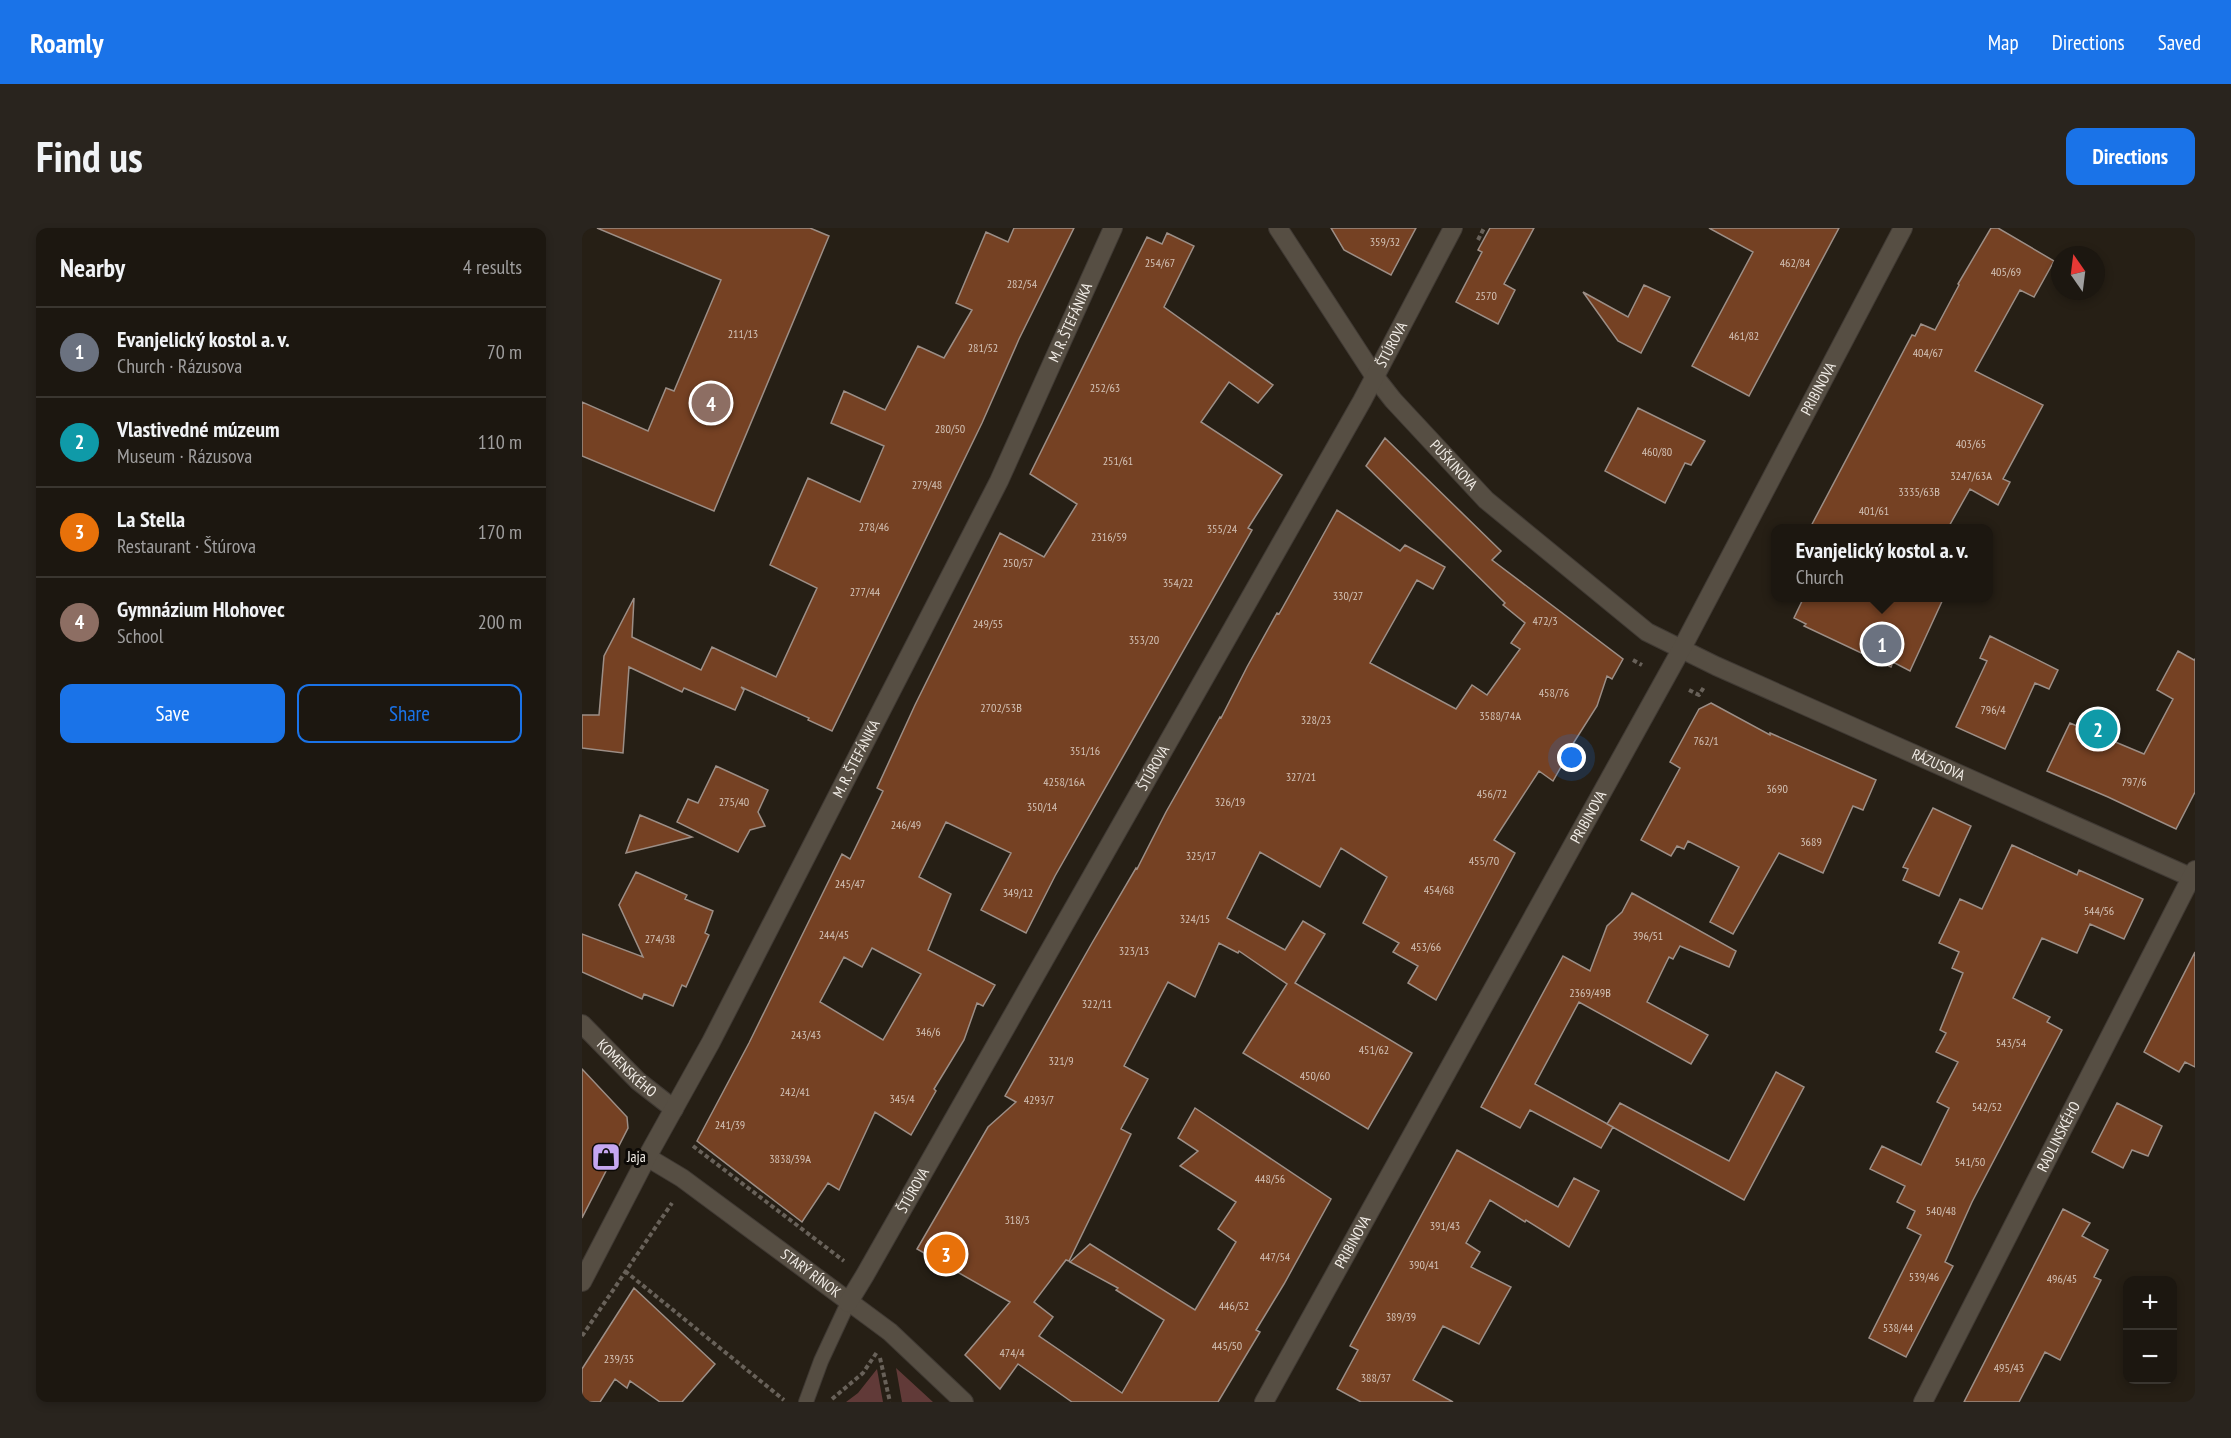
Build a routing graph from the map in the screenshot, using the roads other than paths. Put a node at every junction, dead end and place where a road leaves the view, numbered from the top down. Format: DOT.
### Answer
graph roads {
  1 [pos="1113,228"];
  2 [pos="1278,228"];
  3 [pos="1453,228"];
  4 [pos="1903,228"];
  5 [pos="1375,377"];
  6 [pos="1681,650"];
  7 [pos="2194,876"];
  8 [pos="582,1023"];
  9 [pos="674,1109"];
  10 [pos="647,1157"];
  11 [pos="582,1282"];
  12 [pos="848,1303"];
  13 [pos="806,1402"];
  14 [pos="964,1402"];
  15 [pos="1263,1402"];
  16 [pos="1923,1402"];
  1 -- 9 [label="street, M. R. ŠTEFÁNIKA"];
  2 -- 5 [label="street, PUŠKINOVA"];
  3 -- 5 [label="street, ŠTÚROVA"];
  4 -- 6 [label="street, PRIBINOVA"];
  5 -- 6 [label="street, PUŠKINOVA"];
  5 -- 12 [label="street, ŠTÚROVA"];
  6 -- 7 [label="street, RÁZUSOVA"];
  6 -- 15 [label="street, PRIBINOVA"];
  7 -- 16 [label="street, RADLINSKÉHO"];
  8 -- 9 [label="street, KOMENSKÉHO"];
  9 -- 10 [label="street, M. R. ŠTEFÁNIKA"];
  10 -- 11 [label="street, M. R. ŠTEFÁNIKA"];
  10 -- 12 [label="street, STARÝ RÍNOK"];
  12 -- 13 [label="lane"];
  12 -- 14 [label="street, STARÝ RÍNOK"];
}
